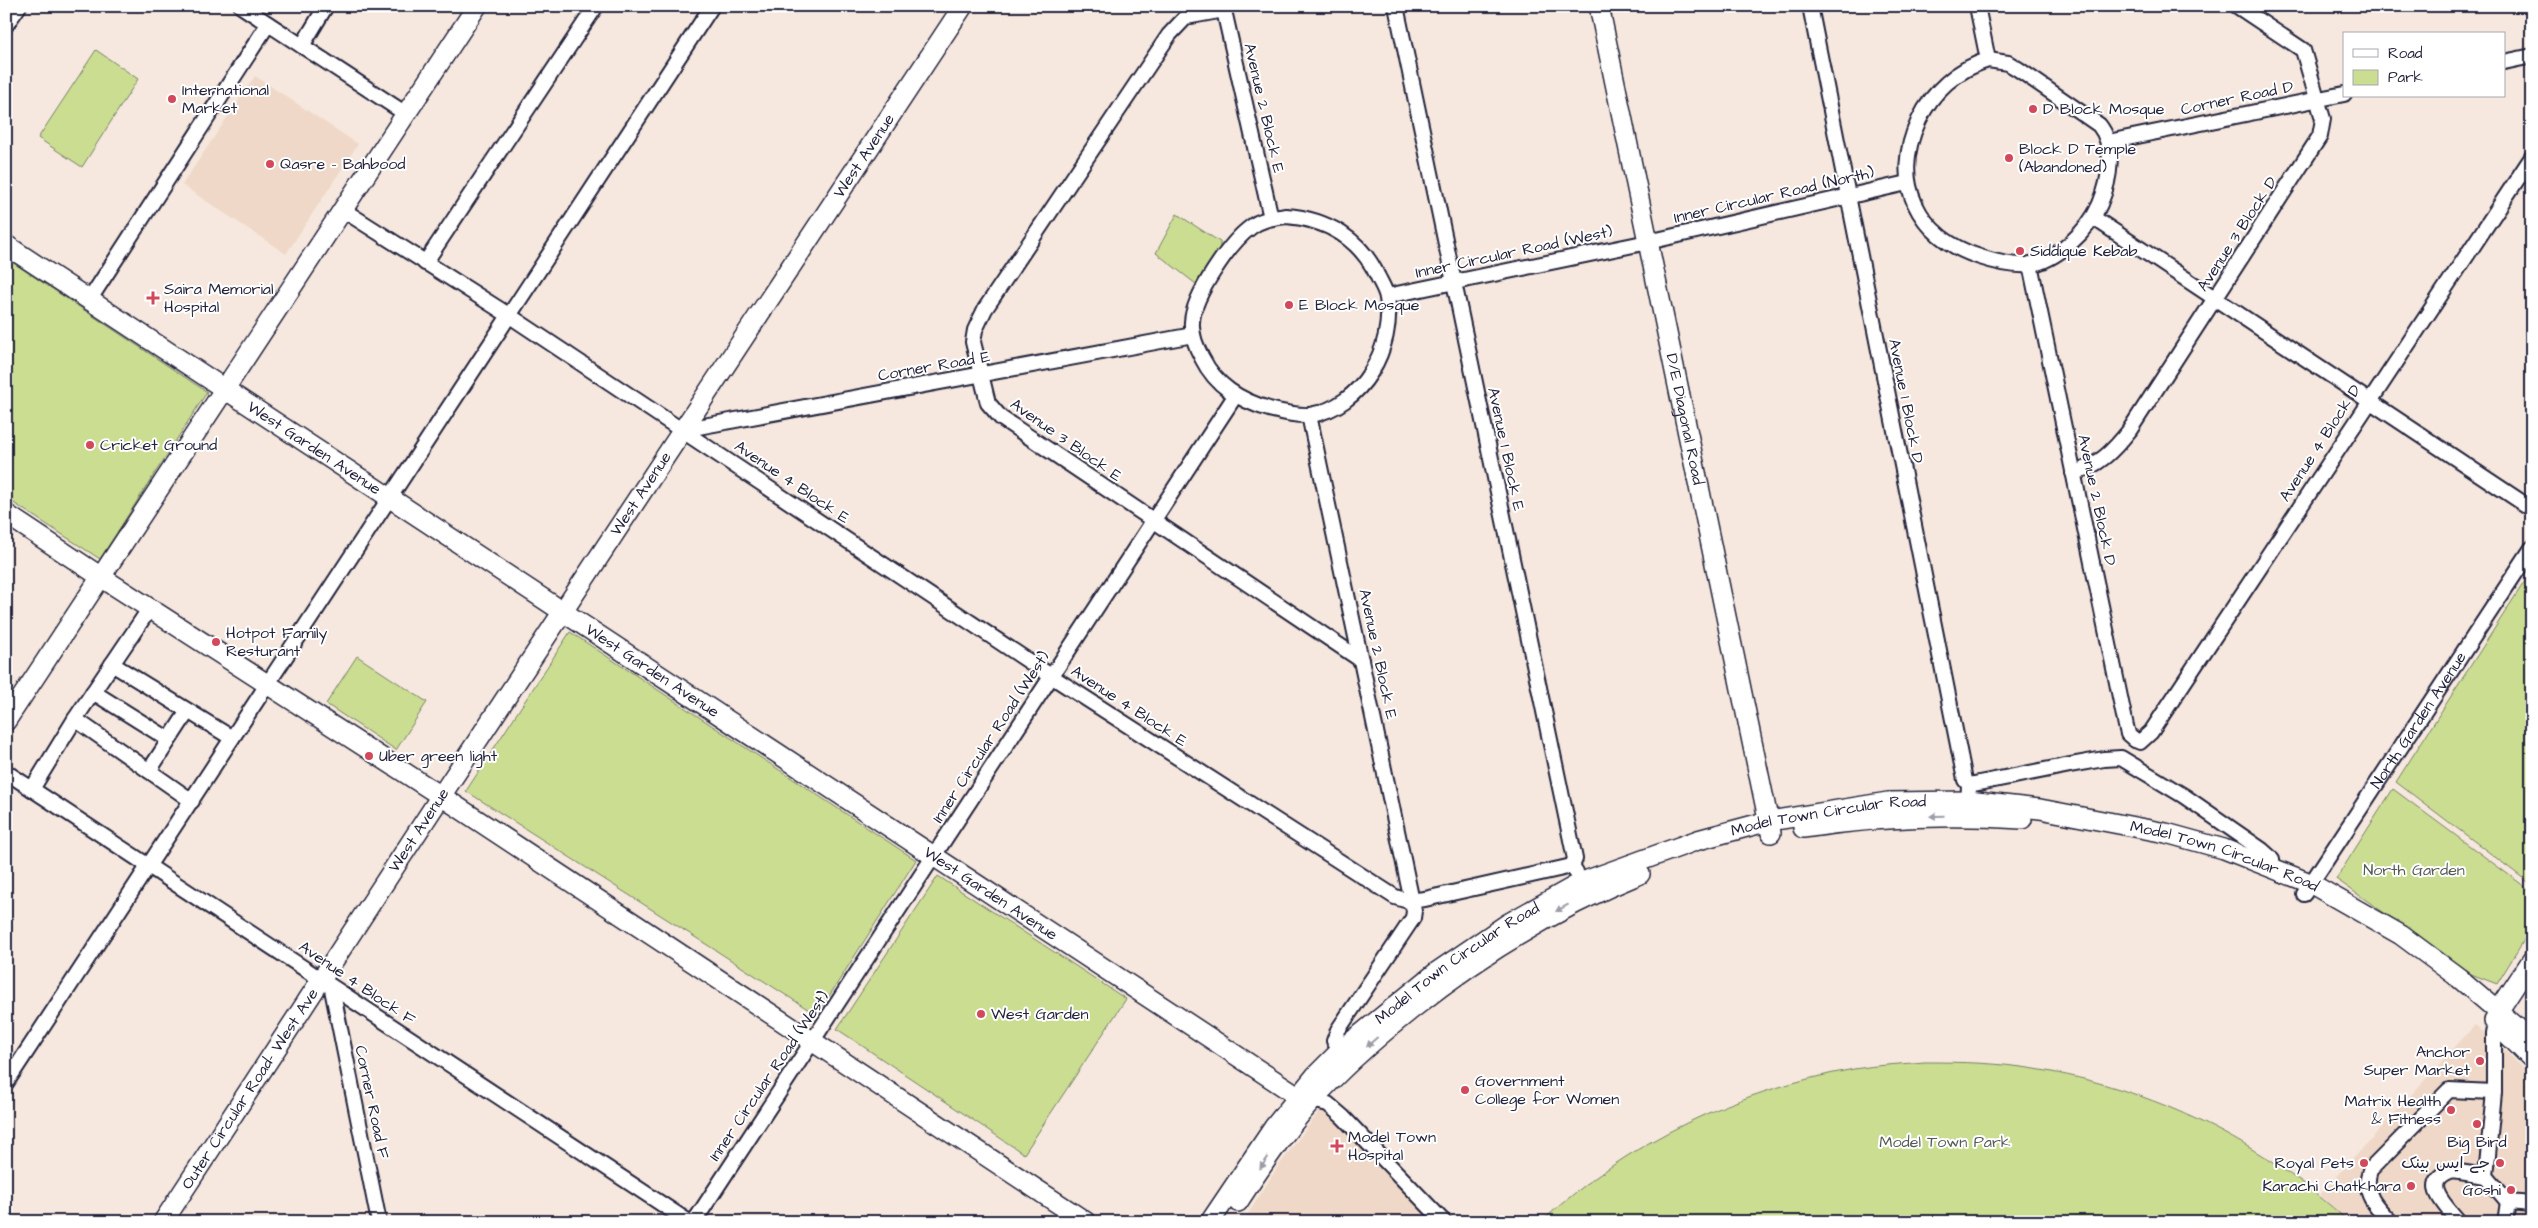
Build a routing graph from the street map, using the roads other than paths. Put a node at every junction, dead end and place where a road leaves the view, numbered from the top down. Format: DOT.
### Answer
graph roads {
  1 [pos="19,6"];
  2 [pos="241,6"];
  3 [pos="326,6"];
  4 [pos="477,6"];
  5 [pos="596,6"];
  6 [pos="712,6"];
  7 [pos="963,6"];
  8 [pos="1396,6"];
  9 [pos="1600,6"];
  10 [pos="1810,6"];
  11 [pos="1977,6"];
  12 [pos="2238,6"];
  13 [pos="1223,8"];
  14 [pos="268,24"];
  15 [pos="6,25"];
  16 [pos="302,46"];
  17 [pos="2532,56"];
  18 [pos="1988,60"];
  19 [pos="2506,62"];
  20 [pos="2343,94"];
  21 [pos="2318,99"];
  22 [pos="406,114"];
  23 [pos="2108,142"];
  24 [pos="2532,156"];
  25 [pos="1907,183"];
  26 [pos="1847,196"];
  27 [pos="343,210"];
  28 [pos="1271,218"];
  29 [pos="2094,218"];
  30 [pos="1648,242"];
  31 [pos="6,245"];
  32 [pos="425,264"];
  33 [pos="2030,264"];
  34 [pos="1453,284"];
  35 [pos="1387,296"];
  36 [pos="2217,298"];
  37 [pos="90,300"];
  38 [pos="510,316"];
  39 [pos="1193,336"];
  40 [pos="982,375"];
  41 [pos="225,388"];
  42 [pos="1235,396"];
  43 [pos="2370,400"];
  44 [pos="1310,414"];
  45 [pos="682,430"];
  46 [pos="2073,473"];
  47 [pos="390,497"];
  48 [pos="2532,509"];
  49 [pos="6,514"];
  50 [pos="1154,522"];
  51 [pos="2532,548"];
  52 [pos="101,578"];
  53 [pos="150,608"];
  54 [pos="564,611"];
  55 [pos="1361,660"];
  56 [pos="112,664"];
  57 [pos="1050,676"];
  58 [pos="267,683"];
  59 [pos="93,692"];
  60 [pos="188,711"];
  61 [pos="75,719"];
  62 [pos="6,721"];
  63 [pos="232,738"];
  64 [pos="168,739"];
  65 [pos="2134,740"];
  66 [pos="2126,760"];
  67 [pos="149,771"];
  68 [pos="6,772"];
  69 [pos="32,788"];
  70 [pos="441,796"];
  71 [pos="1968,800"];
  72 [pos="192,801"];
  73 [pos="1770,827"];
  74 [pos="935,856"];
  75 [pos="148,864"];
  76 [pos="2273,868"];
  77 [pos="1581,881"];
  78 [pos="2307,889"];
  79 [pos="1412,901"];
  80 [pos="2532,960"];
  81 [pos="326,984"];
  82 [pos="2497,1016"];
  83 [pos="2532,1031"];
  84 [pos="2532,1040"];
  85 [pos="812,1042"];
  86 [pos="1340,1051"];
  87 [pos="2532,1059"];
  88 [pos="6,1083"];
  89 [pos="2494,1092"];
  90 [pos="1305,1098"];
  91 [pos="2486,1176"];
  92 [pos="2508,1202"];
  93 [pos="2532,1204"];
  94 [pos="2457,1221"];
  95 [pos="163,1222"];
  96 [pos="379,1222"];
  97 [pos="689,1222"];
  98 [pos="694,1222"];
  99 [pos="1086,1222"];
  100 [pos="1210,1222"];
  101 [pos="1224,1222"];
  102 [pos="1444,1222"];
  103 [pos="2391,1222"];
  104 [pos="2505,1222"];
  1 -- 15 [label="street"];
  2 -- 14 [label="street"];
  3 -- 16 [label="street"];
  4 -- 22 [label="street"];
  5 -- 32 [label="street"];
  6 -- 38 [label="street"];
  7 -- 45 [label="street, West Avenue"];
  8 -- 34 [label="street, Avenue 1 Block E"];
  9 -- 30 [label="street, D/E Diagonal Road"];
  10 -- 26 [label="street, Avenue 1 Block D"];
  11 -- 18 [label="street"];
  12 -- 21 [label="street, Avenue 3 Block D"];
  13 -- 28 [label="street, Avenue 2 Block E"];
  13 -- 40 [label="street, Avenue 3 Block E"];
  14 -- 16 [label="street"];
  14 -- 37 [label="street"];
  16 -- 22 [label="street"];
  17 -- 19 [label="street"];
  18 -- 23 [label="street"];
  18 -- 25 [label="street"];
  20 -- 21 [label="street, Corner Road D"];
  21 -- 23 [label="street, Corner Road D"];
  21 -- 36 [label="street, Avenue 3 Block D"];
  22 -- 27 [label="street"];
  23 -- 29 [label="street"];
  24 -- 43 [label="street, Avenue 4 Block D"];
  25 -- 26 [label="street, Inner Circular Road (North)"];
  25 -- 33 [label="street"];
  26 -- 30 [label="street, Inner Circular Road (North)"];
  26 -- 71 [label="street, Avenue 1 Block D"];
  27 -- 32 [label="street, Avenue 4 Block E"];
  27 -- 41 [label="street"];
  28 -- 35 [label="street"];
  28 -- 39 [label="street"];
  29 -- 33 [label="street"];
  29 -- 36 [label="street"];
  30 -- 34 [label="street, Inner Circular Road (West)"];
  30 -- 73 [label="street, D/E Diagonal Road"];
  31 -- 37 [label="street, West Garden Avenue"];
  32 -- 38 [label="street, Avenue 4 Block E"];
  33 -- 46 [label="street, Avenue 2 Block D"];
  34 -- 35 [label="street, Inner Circular Road (West)"];
  34 -- 77 [label="street, Avenue 1 Block E"];
  35 -- 44 [label="street"];
  36 -- 43 [label="street"];
  36 -- 46 [label="street, Avenue 3 Block D"];
  37 -- 41 [label="street, West Garden Avenue"];
  38 -- 45 [label="street, Avenue 4 Block E"];
  38 -- 47 [label="street"];
  39 -- 40 [label="street, Corner Road E"];
  39 -- 42 [label="street"];
  40 -- 45 [label="street, Corner Road E"];
  40 -- 50 [label="street, Avenue 3 Block E"];
  41 -- 47 [label="street, West Garden Avenue"];
  41 -- 52 [label="street"];
  42 -- 44 [label="street"];
  42 -- 50 [label="street, Inner Circular Road (West)"];
  43 -- 48 [label="street"];
  43 -- 65 [label="street, Avenue 4 Block D"];
  44 -- 55 [label="street, Avenue 2 Block E"];
  45 -- 54 [label="street, West Avenue"];
  45 -- 57 [label="street, Avenue 4 Block E"];
  46 -- 65 [label="street, Avenue 2 Block D"];
  47 -- 54 [label="street, West Garden Avenue"];
  47 -- 58 [label="street"];
  49 -- 52 [label="street"];
  50 -- 55 [label="street, Avenue 3 Block E"];
  50 -- 57 [label="street, Inner Circular Road (West)"];
  51 -- 78 [label="street, North Garden Avenue"];
  52 -- 53 [label="street"];
  52 -- 62 [label="street"];
  53 -- 56 [label="street"];
  53 -- 58 [label="street"];
  54 -- 70 [label="street, West Avenue"];
  54 -- 74 [label="street, West Garden Avenue"];
  55 -- 79 [label="street, Avenue 2 Block E"];
  56 -- 59 [label="street"];
  56 -- 60 [label="street"];
  57 -- 74 [label="street, Inner Circular Road (West)"];
  57 -- 79 [label="street, Avenue 4 Block E"];
  58 -- 63 [label="street"];
  58 -- 70 [label="street"];
  59 -- 61 [label="street"];
  59 -- 64 [label="street"];
  60 -- 63 [label="street"];
  60 -- 64 [label="street"];
  61 -- 67 [label="street"];
  61 -- 69 [label="street"];
  63 -- 72 [label="street"];
  64 -- 67 [label="street"];
  65 -- 66 [label="street"];
  66 -- 71 [label="street"];
  66 -- 76 [label="street"];
  67 -- 72 [label="street"];
  68 -- 69 [label="street, Avenue 4 Block F"];
  69 -- 75 [label="street, Avenue 4 Block F"];
  70 -- 81 [label="street, West Avenue"];
  70 -- 85 [label="street"];
  71 -- 73 [label="street, Model Town Circular Road"];
  71 -- 76 [label="street, Model Town Circular Road"];
  71 -- 78 [label="street, Model Town Circular Road"];
  72 -- 75 [label="street"];
  73 -- 77 [label="street, Model Town Circular Road"];
  74 -- 85 [label="street, Inner Circular Road (West)"];
  74 -- 90 [label="street, West Garden Avenue"];
  75 -- 81 [label="street, Avenue 4 Block F"];
  75 -- 88 [label="street"];
  76 -- 78 [label="street, Model Town Circular Road"];
  77 -- 79 [label="street"];
  77 -- 86 [label="street, Model Town Circular Road"];
  77 -- 90 [label="street, Model Town Circular Road, one-way"];
  78 -- 82 [label="street, Model Town Circular Road"];
  79 -- 86 [label="street"];
  80 -- 82 [label="street"];
  81 -- 95 [label="street, Outer Circular Road- West Ave"];
  81 -- 96 [label="street, Corner Road F"];
  81 -- 97 [label="street, Avenue 4 Block F"];
  82 -- 83 [label="street"];
  82 -- 84 [label="street, Model Town Circular Road"];
  82 -- 87 [label="street, Model Town Circular Road"];
  82 -- 89 [label="street"];
  85 -- 98 [label="street, Inner Circular Road (West)"];
  85 -- 99 [label="street"];
  86 -- 90 [label="street, Model Town Circular Road"];
  89 -- 91 [label="street"];
  89 -- 103 [label="street"];
  90 -- 100 [label="street, Model Town Circular Road"];
  90 -- 101 [label="street, Model Town Circular Road, one-way"];
  90 -- 102 [label="street"];
  91 -- 92 [label="street"];
  91 -- 94 [label="street"];
  92 -- 93 [label="street"];
  92 -- 104 [label="street"];
}
